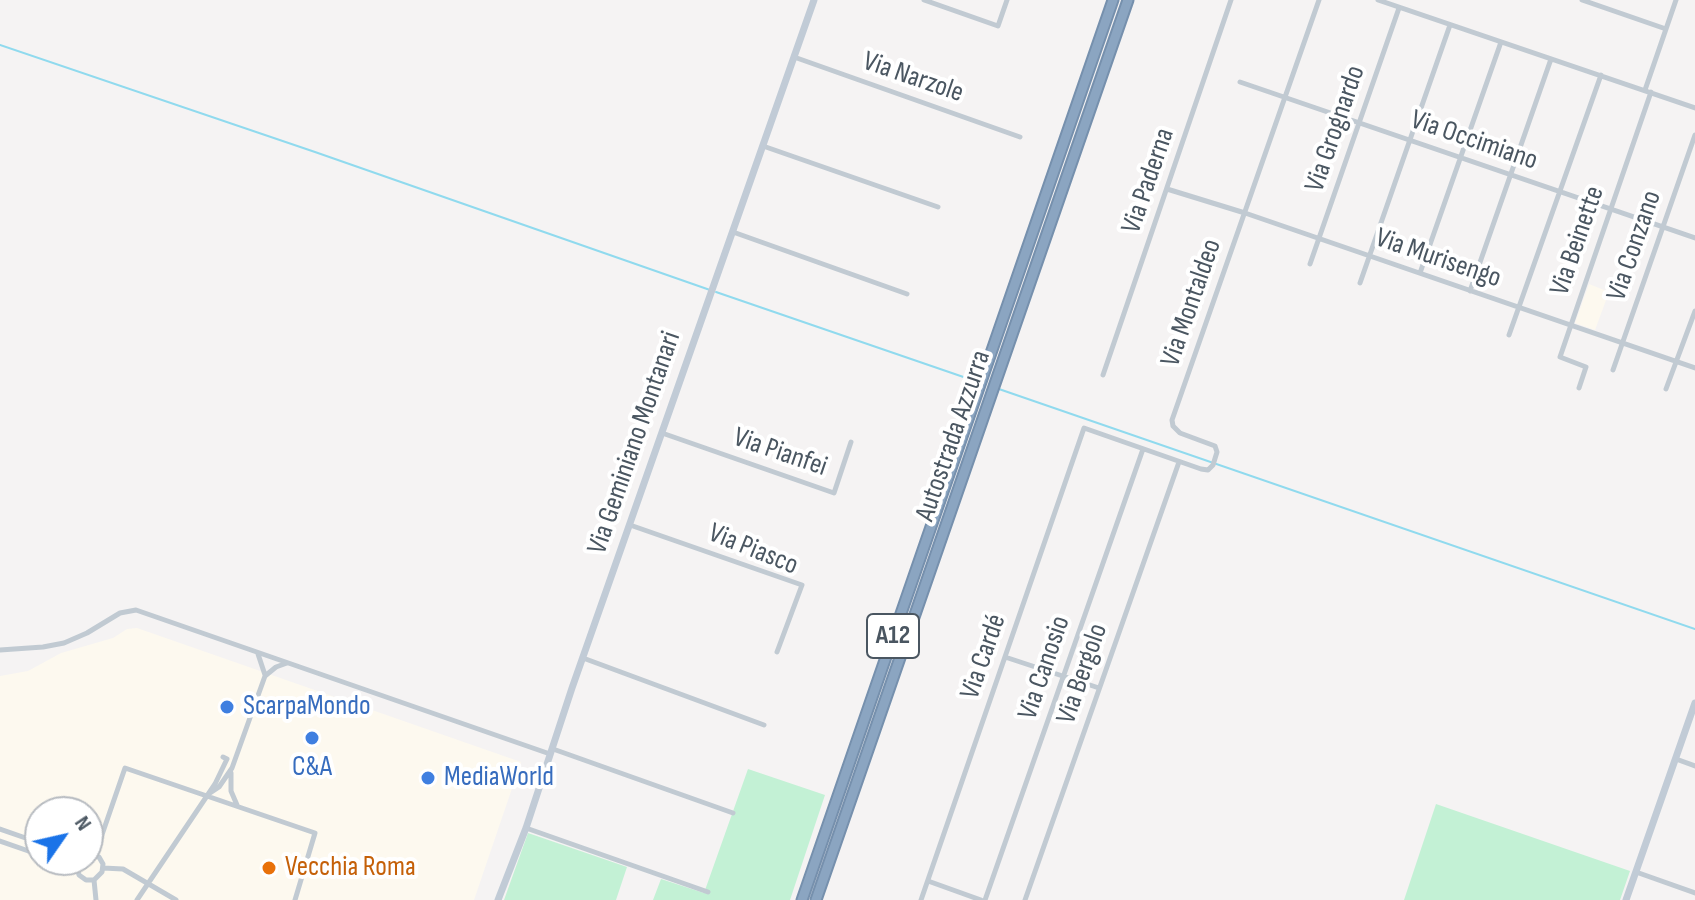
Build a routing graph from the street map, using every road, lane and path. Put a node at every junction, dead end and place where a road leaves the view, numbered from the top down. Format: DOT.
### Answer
graph roads {
  1 [pos="814,0"];
  2 [pos="924,0"];
  3 [pos="1007,0"];
  4 [pos="1113,0"];
  5 [pos="1128,0"];
  6 [pos="1231,0"];
  7 [pos="1319,0"];
  8 [pos="1378,0"];
  9 [pos="1582,0"];
  10 [pos="1676,0"];
  11 [pos="1399,7"];
  12 [pos="1450,25"];
  13 [pos="1666,29"];
  14 [pos="1501,42"];
  15 [pos="794,57"];
  16 [pos="1551,59"];
  17 [pos="1601,75"];
  18 [pos="1240,82"];
  19 [pos="1648,91"];
  20 [pos="1284,97"];
  21 [pos="1695,108"];
  22 [pos="1359,123"];
  23 [pos="1695,135"];
  24 [pos="1020,137"];
  25 [pos="1410,141"];
  26 [pos="763,146"];
  27 [pos="1460,158"];
  28 [pos="1511,175"];
  29 [pos="1167,189"];
  30 [pos="1560,191"];
  31 [pos="938,207"];
  32 [pos="1610,208"];
  33 [pos="1245,213"];
  34 [pos="1662,226"];
  35 [pos="733,232"];
  36 [pos="1695,238"];
  37 [pos="1319,239"];
  38 [pos="1369,256"];
  39 [pos="1310,264"];
  40 [pos="1420,273"];
  41 [pos="1360,283"];
  42 [pos="1470,291"];
  43 [pos="907,294"];
  44 [pos="1520,308"];
  45 [pos="1695,311"];
  46 [pos="1571,325"];
  47 [pos="1509,335"];
  48 [pos="1622,343"];
  49 [pos="1677,362"];
  50 [pos="1695,368"];
  51 [pos="1613,370"];
  52 [pos="1103,375"];
  53 [pos="1579,388"];
  54 [pos="1666,389"];
  55 [pos="1084,428"];
  56 [pos="662,433"];
  57 [pos="851,442"];
  58 [pos="1143,449"];
  59 [pos="1179,462"];
  60 [pos="630,525"];
  61 [pos="0,648"];
  62 [pos="255,651"];
  63 [pos="777,652"];
  64 [pos="1005,657"];
  65 [pos="583,658"];
  66 [pos="288,663"];
  67 [pos="265,676"];
  68 [pos="1064,676"];
  69 [pos="1099,688"];
  70 [pos="1695,703"];
  71 [pos="764,725"];
  72 [pos="552,752"];
  73 [pos="223,757"];
  74 [pos="1676,759"];
  75 [pos="1695,766"];
  76 [pos="232,768"];
  77 [pos="219,787"];
  78 [pos="231,791"];
  79 [pos="206,796"];
  80 [pos="218,800"];
  81 [pos="226,802"];
  82 [pos="238,806"];
  83 [pos="733,813"];
  84 [pos="104,823"];
  85 [pos="526,828"];
  86 [pos="0,829"];
  87 [pos="24,837"];
  88 [pos="0,841"];
  89 [pos="24,849"];
  90 [pos="104,868"];
  91 [pos="1636,872"];
  92 [pos="81,876"];
  93 [pos="99,876"];
  94 [pos="94,880"];
  95 [pos="928,881"];
  96 [pos="147,885"];
  97 [pos="708,892"];
  98 [pos="1695,893"];
  99 [pos="96,900"];
  100 [pos="137,900"];
  101 [pos="176,900"];
  102 [pos="295,900"];
  103 [pos="498,900"];
  104 [pos="801,900"];
  105 [pos="816,900"];
  106 [pos="921,900"];
  107 [pos="983,900"];
  108 [pos="1025,900"];
  109 [pos="1626,900"];
  1 -- 15 [label="street, Via Geminiano Montanari"];
  2 -- 3 [label="street"];
  4 -- 104 [label="highway, Autostrada Azzurra / A12"];
  5 -- 105 [label="highway, Autostrada Azzurra / A12"];
  6 -- 29 [label="street, Via Paderna"];
  7 -- 20 [label="street, Via Montaldeo"];
  8 -- 11 [label="street"];
  9 -- 13 [label="street"];
  10 -- 13 [label="street, Via Beinette"];
  11 -- 12 [label="street"];
  11 -- 22 [label="street, Via Grognardo"];
  12 -- 14 [label="street"];
  12 -- 25 [label="street"];
  13 -- 19 [label="street, Via Beinette"];
  14 -- 16 [label="street"];
  14 -- 27 [label="street"];
  15 -- 24 [label="street, Via Narzole"];
  15 -- 26 [label="street, Via Geminiano Montanari"];
  16 -- 17 [label="street"];
  16 -- 28 [label="street"];
  17 -- 19 [label="street"];
  17 -- 30 [label="street"];
  18 -- 20 [label="street, Via Occimiano"];
  19 -- 21 [label="street"];
  19 -- 32 [label="street, Via Beinette"];
  20 -- 22 [label="street, Via Occimiano"];
  20 -- 33 [label="street, Via Montaldeo"];
  22 -- 25 [label="street, Via Occimiano"];
  22 -- 37 [label="street, Via Grognardo"];
  23 -- 34 [label="street, Via Conzano"];
  25 -- 27 [label="street, Via Occimiano"];
  25 -- 38 [label="street"];
  26 -- 31 [label="street"];
  26 -- 35 [label="street, Via Geminiano Montanari"];
  27 -- 28 [label="street, Via Occimiano"];
  27 -- 40 [label="street"];
  28 -- 30 [label="street, Via Occimiano"];
  28 -- 42 [label="street"];
  29 -- 33 [label="street, Via Murisengo"];
  29 -- 52 [label="street, Via Paderna"];
  30 -- 32 [label="street, Via Occimiano"];
  30 -- 44 [label="street"];
  32 -- 34 [label="street, Via Occimiano"];
  32 -- 46 [label="street, Via Beinette"];
  33 -- 37 [label="street, Via Murisengo"];
  33 -- 59 [label="street, Via Montaldeo"];
  34 -- 36 [label="street, Via Occimiano"];
  34 -- 48 [label="street, Via Conzano"];
  35 -- 43 [label="street"];
  35 -- 56 [label="street, Via Geminiano Montanari"];
  37 -- 38 [label="street, Via Murisengo"];
  37 -- 39 [label="street, Via Grognardo"];
  38 -- 40 [label="street, Via Murisengo"];
  38 -- 41 [label="street"];
  40 -- 42 [label="street, Via Murisengo"];
  42 -- 44 [label="street, Via Murisengo"];
  44 -- 46 [label="street, Via Murisengo"];
  44 -- 47 [label="street"];
  45 -- 49 [label="street"];
  46 -- 48 [label="street, Via Murisengo"];
  46 -- 53 [label="street, Via Beinette"];
  48 -- 49 [label="street, Via Murisengo"];
  48 -- 51 [label="street, Via Conzano"];
  49 -- 50 [label="street, Via Murisengo"];
  49 -- 54 [label="street"];
  55 -- 58 [label="street, Via Montaldeo"];
  55 -- 64 [label="street, Via Cardé"];
  56 -- 57 [label="street, Via Pianfei"];
  56 -- 60 [label="street, Via Geminiano Montanari"];
  58 -- 59 [label="street, Via Montaldeo"];
  58 -- 68 [label="street, Via Canosio"];
  59 -- 69 [label="street, Via Bergolo"];
  60 -- 63 [label="street, Via Piasco"];
  60 -- 65 [label="street, Via Geminiano Montanari"];
  61 -- 62 [label="street"];
  62 -- 66 [label="street"];
  62 -- 67 [label="street"];
  64 -- 68 [label="street"];
  64 -- 95 [label="street, Via Cardé"];
  65 -- 71 [label="street"];
  65 -- 72 [label="street, Via Geminiano Montanari"];
  66 -- 67 [label="street"];
  66 -- 72 [label="street"];
  67 -- 76 [label="street"];
  68 -- 69 [label="street"];
  68 -- 107 [label="street, Via Canosio"];
  69 -- 108 [label="street, Via Bergolo"];
  70 -- 74 [label="street"];
  72 -- 83 [label="street"];
  72 -- 85 [label="street, Via Geminiano Montanari"];
  73 -- 79 [label="street"];
  74 -- 75 [label="street"];
  74 -- 91 [label="street"];
  76 -- 77 [label="street"];
  76 -- 78 [label="street"];
  77 -- 79 [label="street"];
  77 -- 80 [label="street"];
  78 -- 81 [label="street"];
  78 -- 82 [label="street"];
  79 -- 80 [label="street"];
  79 -- 84 [label="street"];
  79 -- 96 [label="street"];
  80 -- 81 [label="street"];
  81 -- 82 [label="street"];
  82 -- 102 [label="street"];
  85 -- 97 [label="street"];
  85 -- 103 [label="street, Via Geminiano Montanari"];
  86 -- 87 [label="street"];
  88 -- 89 [label="street"];
  90 -- 96 [label="street"];
  91 -- 98 [label="street"];
  91 -- 109 [label="street"];
  92 -- 94 [label="street"];
  93 -- 94 [label="street"];
  94 -- 99 [label="street"];
  95 -- 106 [label="street, Via Cardé"];
  95 -- 107 [label="street"];
  96 -- 100 [label="street"];
  96 -- 101 [label="street"];
}
